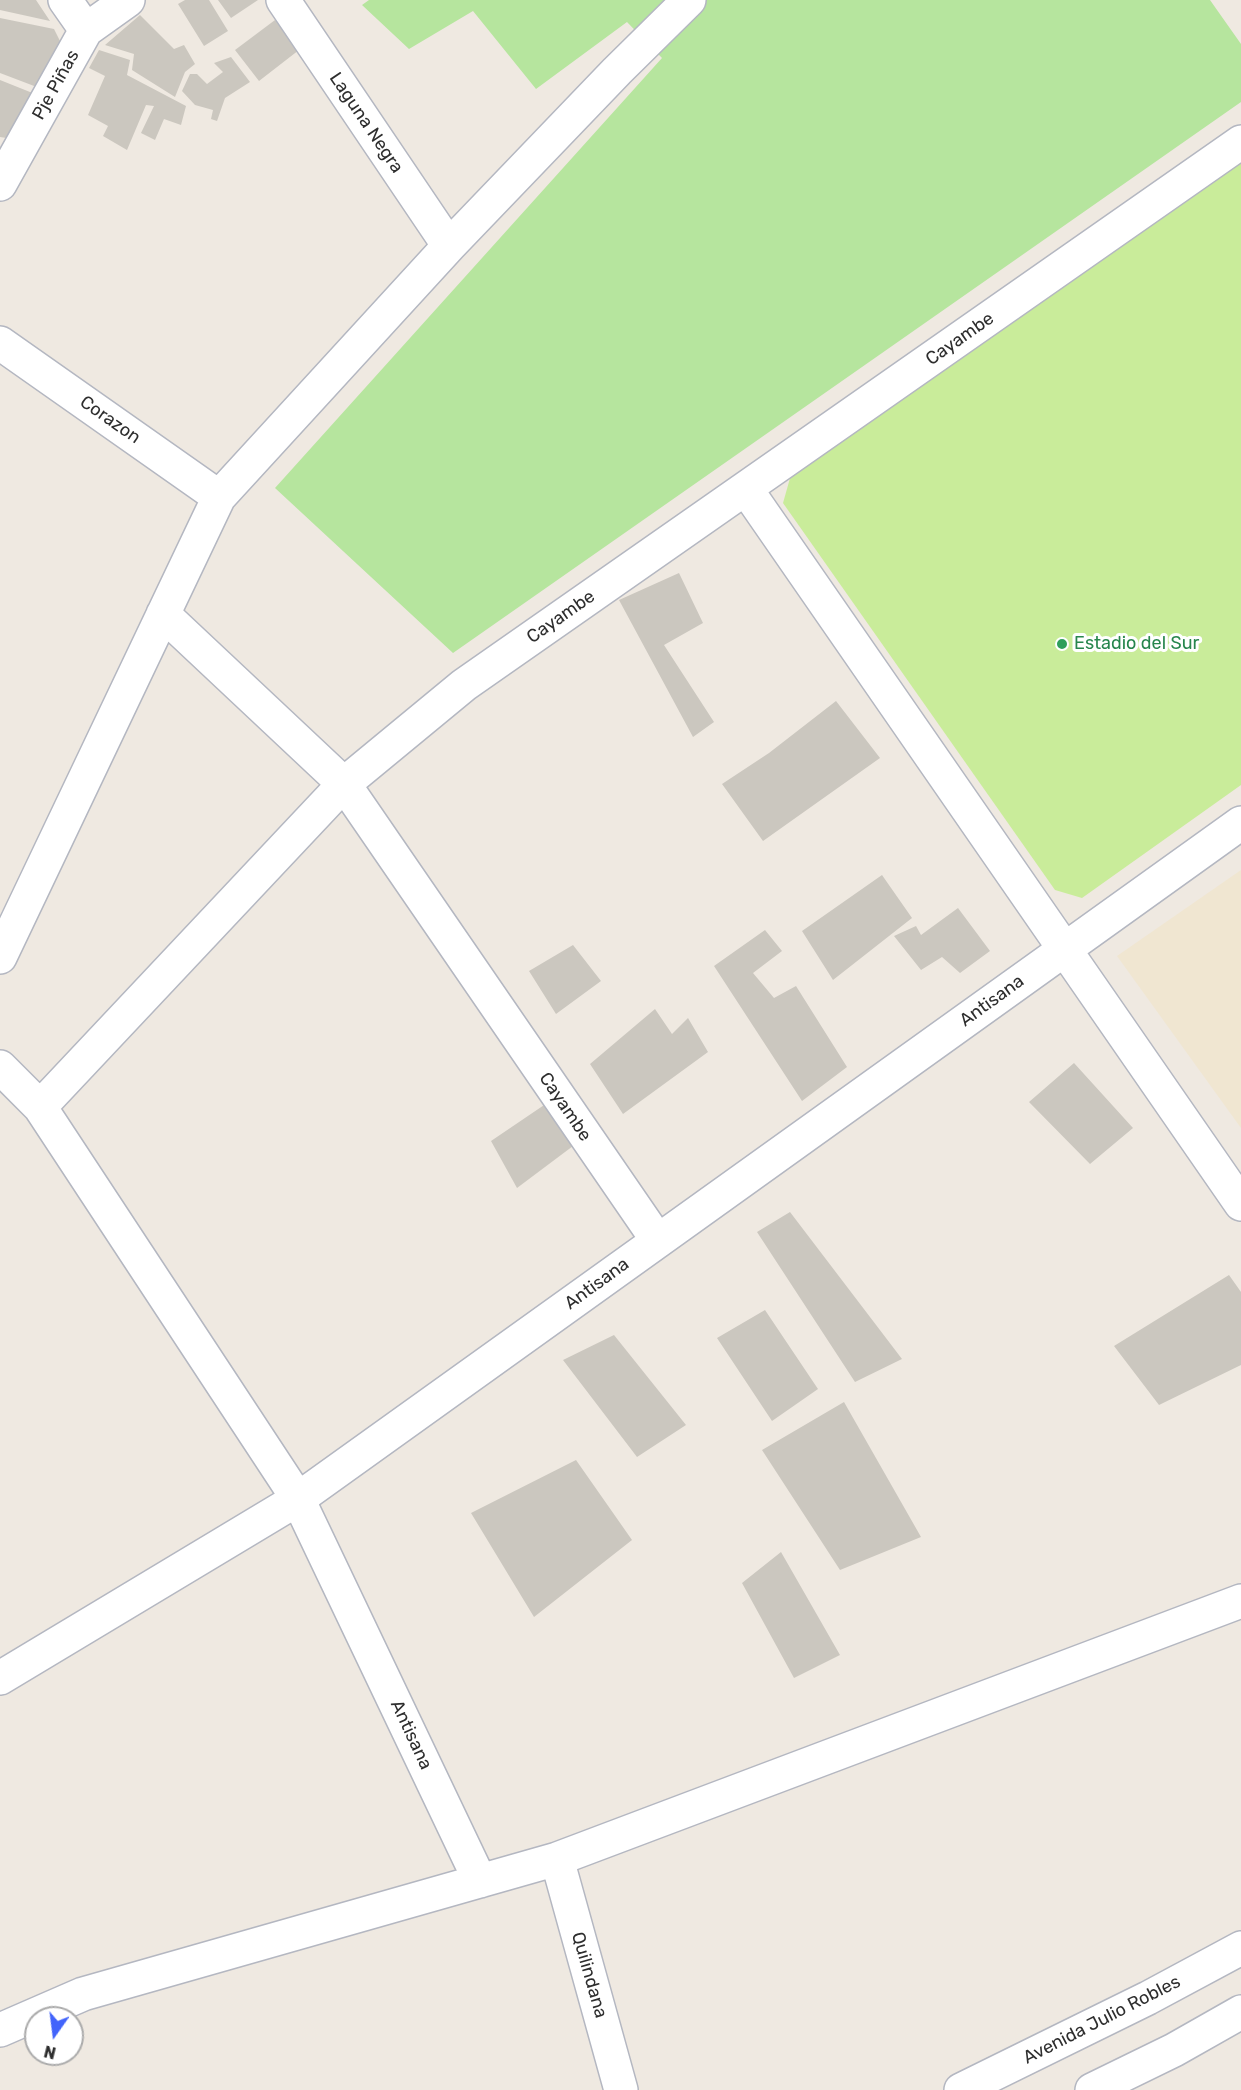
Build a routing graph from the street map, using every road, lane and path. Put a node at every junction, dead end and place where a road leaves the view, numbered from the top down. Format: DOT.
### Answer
graph roads {
  1 [pos="65,0"];
  2 [pos="128,0"];
  3 [pos="283,0"];
  4 [pos="689,0"];
  5 [pos="86,30"];
  6 [pos="1241,142"];
  7 [pos="0,184"];
  8 [pos="449,246"];
  9 [pos="1,346"];
  10 [pos="746,489"];
  11 [pos="219,497"];
  12 [pos="163,614"];
  13 [pos="344,784"];
  14 [pos="1241,823"];
  15 [pos="1065,949"];
  16 [pos="0,957"];
  17 [pos="0,1068"];
  18 [pos="40,1107"];
  19 [pos="1241,1204"];
  20 [pos="658,1241"];
  21 [pos="298,1498"];
  22 [pos="1241,1601"];
  23 [pos="0,1678"];
  24 [pos="557,1860"];
  25 [pos="480,1881"];
  26 [pos="1241,1948"];
  27 [pos="1241,2012"];
  28 [pos="0,2030"];
  29 [pos="621,2090"];
  30 [pos="961,2090"];
  31 [pos="1092,2090"];
  1 -- 5 [label="street"];
  2 -- 5 [label="street, Pje Piñas"];
  3 -- 8 [label="street, Laguna Negra"];
  4 -- 8 [label="street"];
  5 -- 7 [label="street, Pje Piñas"];
  6 -- 10 [label="street, Cayambe"];
  8 -- 11 [label="street"];
  9 -- 11 [label="street, Corazon"];
  10 -- 13 [label="street, Cayambe"];
  10 -- 15 [label="street"];
  11 -- 12 [label="street"];
  12 -- 13 [label="street"];
  12 -- 16 [label="street"];
  13 -- 18 [label="street"];
  13 -- 20 [label="street, Cayambe"];
  14 -- 15 [label="street, Antisana"];
  15 -- 19 [label="street"];
  15 -- 20 [label="street, Antisana"];
  17 -- 18 [label="street"];
  18 -- 21 [label="street"];
  20 -- 21 [label="street, Antisana"];
  21 -- 23 [label="street"];
  21 -- 25 [label="street, Antisana"];
  22 -- 24 [label="street"];
  24 -- 25 [label="street"];
  24 -- 29 [label="street, Quilindana"];
  25 -- 28 [label="street"];
  26 -- 30 [label="street, Avenida Julio Robles"];
  27 -- 31 [label="street"];
}
